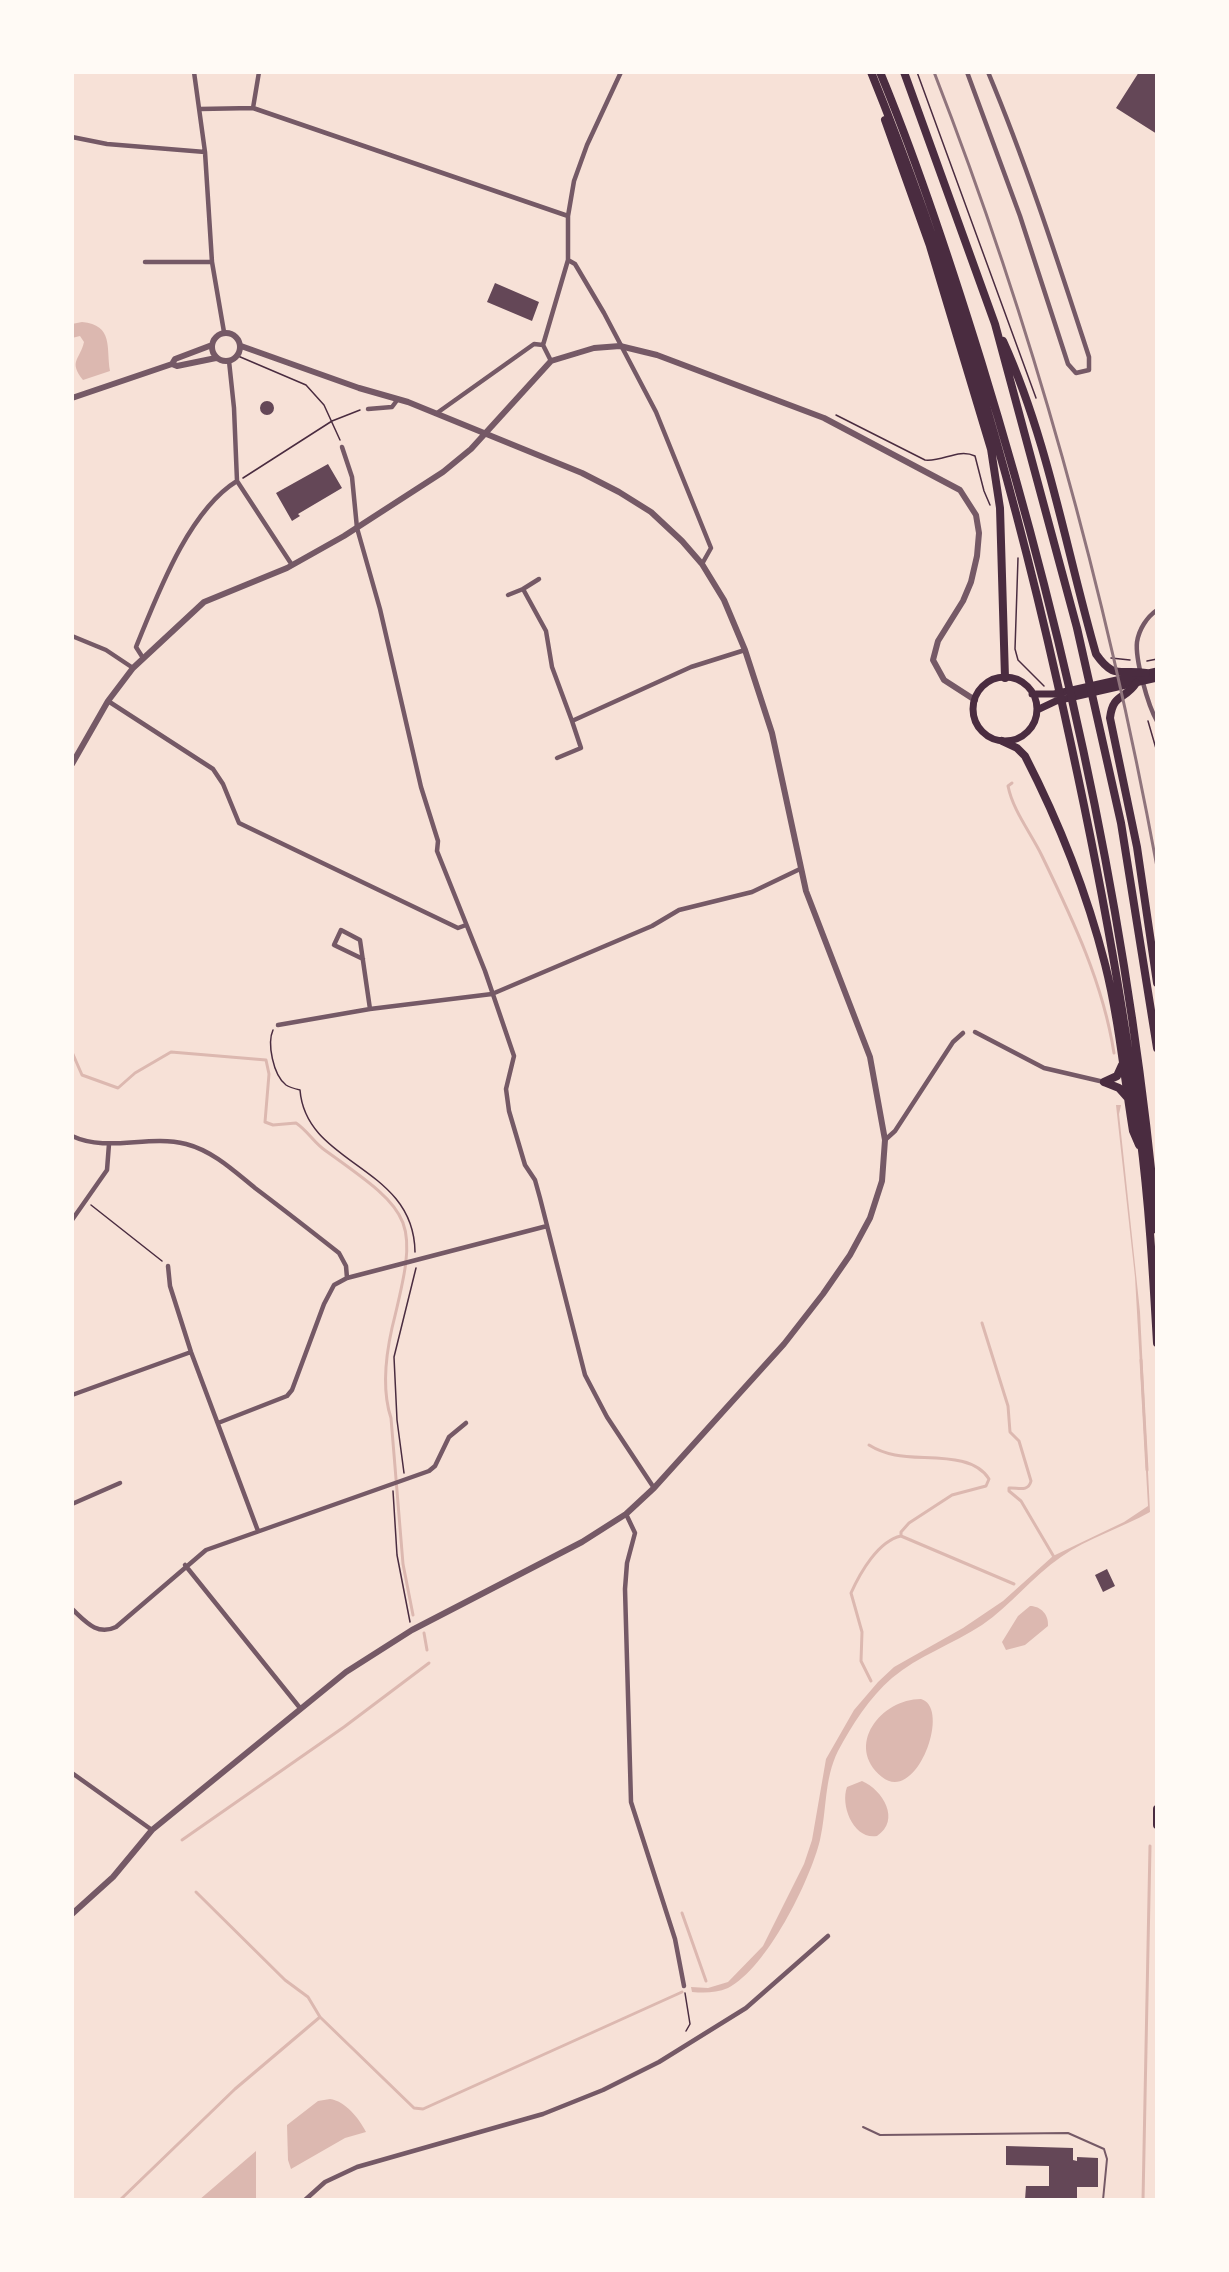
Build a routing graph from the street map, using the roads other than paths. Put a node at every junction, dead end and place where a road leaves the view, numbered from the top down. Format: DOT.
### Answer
graph roads {
  1 [pos="194,72"];
  2 [pos="259,72"];
  3 [pos="621,72"];
  4 [pos="904,72"];
  5 [pos="968,72"];
  6 [pos="988,72"];
  7 [pos="874,73"];
  8 [pos="253,108"];
  9 [pos="200,109"];
  10 [pos="72,137"];
  11 [pos="205,152"];
  12 [pos="568,216"];
  13 [pos="568,260"];
  14 [pos="145,262"];
  15 [pos="212,262"];
  16 [pos="995,324"];
  17 [pos="224,332"];
  18 [pos="212,345"];
  19 [pos="543,345"];
  20 [pos="241,346"];
  21 [pos="620,346"];
  22 [pos="216,358"];
  23 [pos="229,361"];
  24 [pos="551,361"];
  25 [pos="172,364"];
  26 [pos="72,398"];
  27 [pos="398,399"];
  28 [pos="368,409"];
  29 [pos="437,413"];
  30 [pos="485,434"];
  31 [pos="342,447"];
  32 [pos="237,481"];
  33 [pos="357,528"];
  34 [pos="702,564"];
  35 [pos="292,565"];
  36 [pos="539,579"];
  37 [pos="523,589"];
  38 [pos="508,595"];
  39 [pos="1157,610"];
  40 [pos="72,636"];
  41 [pos="745,650"];
  42 [pos="143,658"];
  43 [pos="133,668"];
  44 [pos="1152,675"];
  45 [pos="1005,678"];
  46 [pos="1136,683"];
  47 [pos="1032,694"];
  48 [pos="1054,694"];
  49 [pos="975,700"];
  50 [pos="108,701"];
  51 [pos="1036,710"];
  52 [pos="572,721"];
  53 [pos="1157,721"];
  54 [pos="1002,741"];
  55 [pos="557,758"];
  56 [pos="72,764"];
  57 [pos="800,869"];
  58 [pos="466,925"];
  59 [pos="363,959"];
  60 [pos="1157,983"];
  61 [pos="492,994"];
  62 [pos="370,1009"];
  63 [pos="278,1025"];
  64 [pos="975,1032"];
  65 [pos="963,1033"];
  66 [pos="1157,1048"];
  67 [pos="1122,1064"];
  68 [pos="1104,1082"];
  69 [pos="1128,1099"];
  70 [pos="72,1136"];
  71 [pos="885,1140"];
  72 [pos="109,1144"];
  73 [pos="1142,1151"];
  74 [pos="72,1220"];
  75 [pos="547,1226"];
  76 [pos="1157,1230"];
  77 [pos="168,1266"];
  78 [pos="347,1278"];
  79 [pos="1157,1343"];
  80 [pos="191,1352"];
  81 [pos="72,1390"];
  82 [pos="79,1393"];
  83 [pos="72,1395"];
  84 [pos="218,1423"];
  85 [pos="466,1423"];
  86 [pos="120,1483"];
  87 [pos="654,1488"];
  88 [pos="72,1504"];
  89 [pos="626,1514"];
  90 [pos="258,1531"];
  91 [pos="185,1565"];
  92 [pos="72,1609"];
  93 [pos="300,1708"];
  94 [pos="72,1773"];
  95 [pos="1157,1809"];
  96 [pos="1157,1825"];
  97 [pos="152,1830"];
  98 [pos="72,1914"];
  99 [pos="828,1936"];
  100 [pos="684,1986"];
  101 [pos="863,2127"];
  102 [pos="305,2200"];
  103 [pos="1103,2200"];
  1 -- 9 [label="street"];
  2 -- 8 [label="street"];
  3 -- 12 [label="street"];
  4 -- 16 [label="highway"];
  5 -- 6 [label="street"];
  7 -- 45 [label="highway"];
  7 -- 73 [label="highway"];
  7 -- 76 [label="highway"];
  8 -- 9 [label="street"];
  8 -- 12 [label="street"];
  9 -- 11 [label="street"];
  10 -- 11 [label="street"];
  11 -- 15 [label="street"];
  12 -- 13 [label="street"];
  13 -- 19 [label="street"];
  13 -- 21 [label="street"];
  14 -- 15 [label="street"];
  15 -- 17 [label="street"];
  16 -- 44 [label="highway"];
  16 -- 66 [label="highway"];
  17 -- 18 [label="street"];
  17 -- 20 [label="street"];
  18 -- 22 [label="street"];
  18 -- 25 [label="street"];
  19 -- 24 [label="street"];
  19 -- 29 [label="street"];
  20 -- 23 [label="street"];
  20 -- 27 [label="street"];
  21 -- 24 [label="street"];
  21 -- 34 [label="street"];
  21 -- 49 [label="street"];
  22 -- 23 [label="street"];
  22 -- 25 [label="street"];
  23 -- 32 [label="street"];
  24 -- 30 [label="street"];
  25 -- 26 [label="street"];
  27 -- 28 [label="street"];
  27 -- 29 [label="street"];
  29 -- 30 [label="street"];
  30 -- 33 [label="street"];
  30 -- 34 [label="street"];
  31 -- 33 [label="street"];
  32 -- 35 [label="street"];
  32 -- 42 [label="street"];
  33 -- 35 [label="street"];
  33 -- 58 [label="street"];
  34 -- 41 [label="street"];
  35 -- 42 [label="street"];
  36 -- 37 [label="street"];
  37 -- 38 [label="street"];
  37 -- 52 [label="street"];
  39 -- 53 [label="street"];
  40 -- 43 [label="street"];
  41 -- 52 [label="street"];
  41 -- 57 [label="street"];
  42 -- 43 [label="street"];
  43 -- 50 [label="street"];
  44 -- 46 [label="main road"];
  44 -- 48 [label="main road"];
  45 -- 47 [label="main road"];
  45 -- 49 [label="main road"];
  46 -- 48 [label="main road"];
  46 -- 60 [label="highway"];
  47 -- 48 [label="main road"];
  47 -- 51 [label="main road"];
  48 -- 51 [label="main road"];
  49 -- 54 [label="main road"];
  50 -- 56 [label="street"];
  50 -- 58 [label="street"];
  51 -- 54 [label="main road"];
  52 -- 55 [label="street"];
  54 -- 67 [label="highway"];
  57 -- 61 [label="street"];
  57 -- 71 [label="street"];
  58 -- 61 [label="street"];
  59 -- 59 [label="street"];
  59 -- 62 [label="street"];
  61 -- 62 [label="street"];
  61 -- 75 [label="street"];
  62 -- 63 [label="street"];
  64 -- 68 [label="street"];
  65 -- 71 [label="street"];
  67 -- 68 [label="highway"];
  67 -- 69 [label="highway"];
  68 -- 69 [label="highway"];
  69 -- 73 [label="highway"];
  70 -- 72 [label="street"];
  71 -- 87 [label="street"];
  72 -- 74 [label="street"];
  72 -- 78 [label="street"];
  73 -- 79 [label="highway"];
  75 -- 78 [label="street"];
  75 -- 87 [label="street"];
  77 -- 80 [label="street"];
  78 -- 84 [label="street"];
  80 -- 82 [label="street"];
  80 -- 84 [label="street"];
  81 -- 82 [label="street"];
  82 -- 83 [label="street"];
  84 -- 90 [label="street"];
  85 -- 90 [label="street"];
  86 -- 88 [label="street"];
  87 -- 89 [label="street"];
  89 -- 93 [label="street"];
  89 -- 100 [label="street"];
  90 -- 91 [label="street"];
  91 -- 92 [label="street"];
  91 -- 93 [label="street"];
  93 -- 97 [label="street"];
  94 -- 97 [label="street"];
  95 -- 96 [label="highway"];
  97 -- 98 [label="street"];
  99 -- 102 [label="street"];
  101 -- 103 [label="lane"];
}
